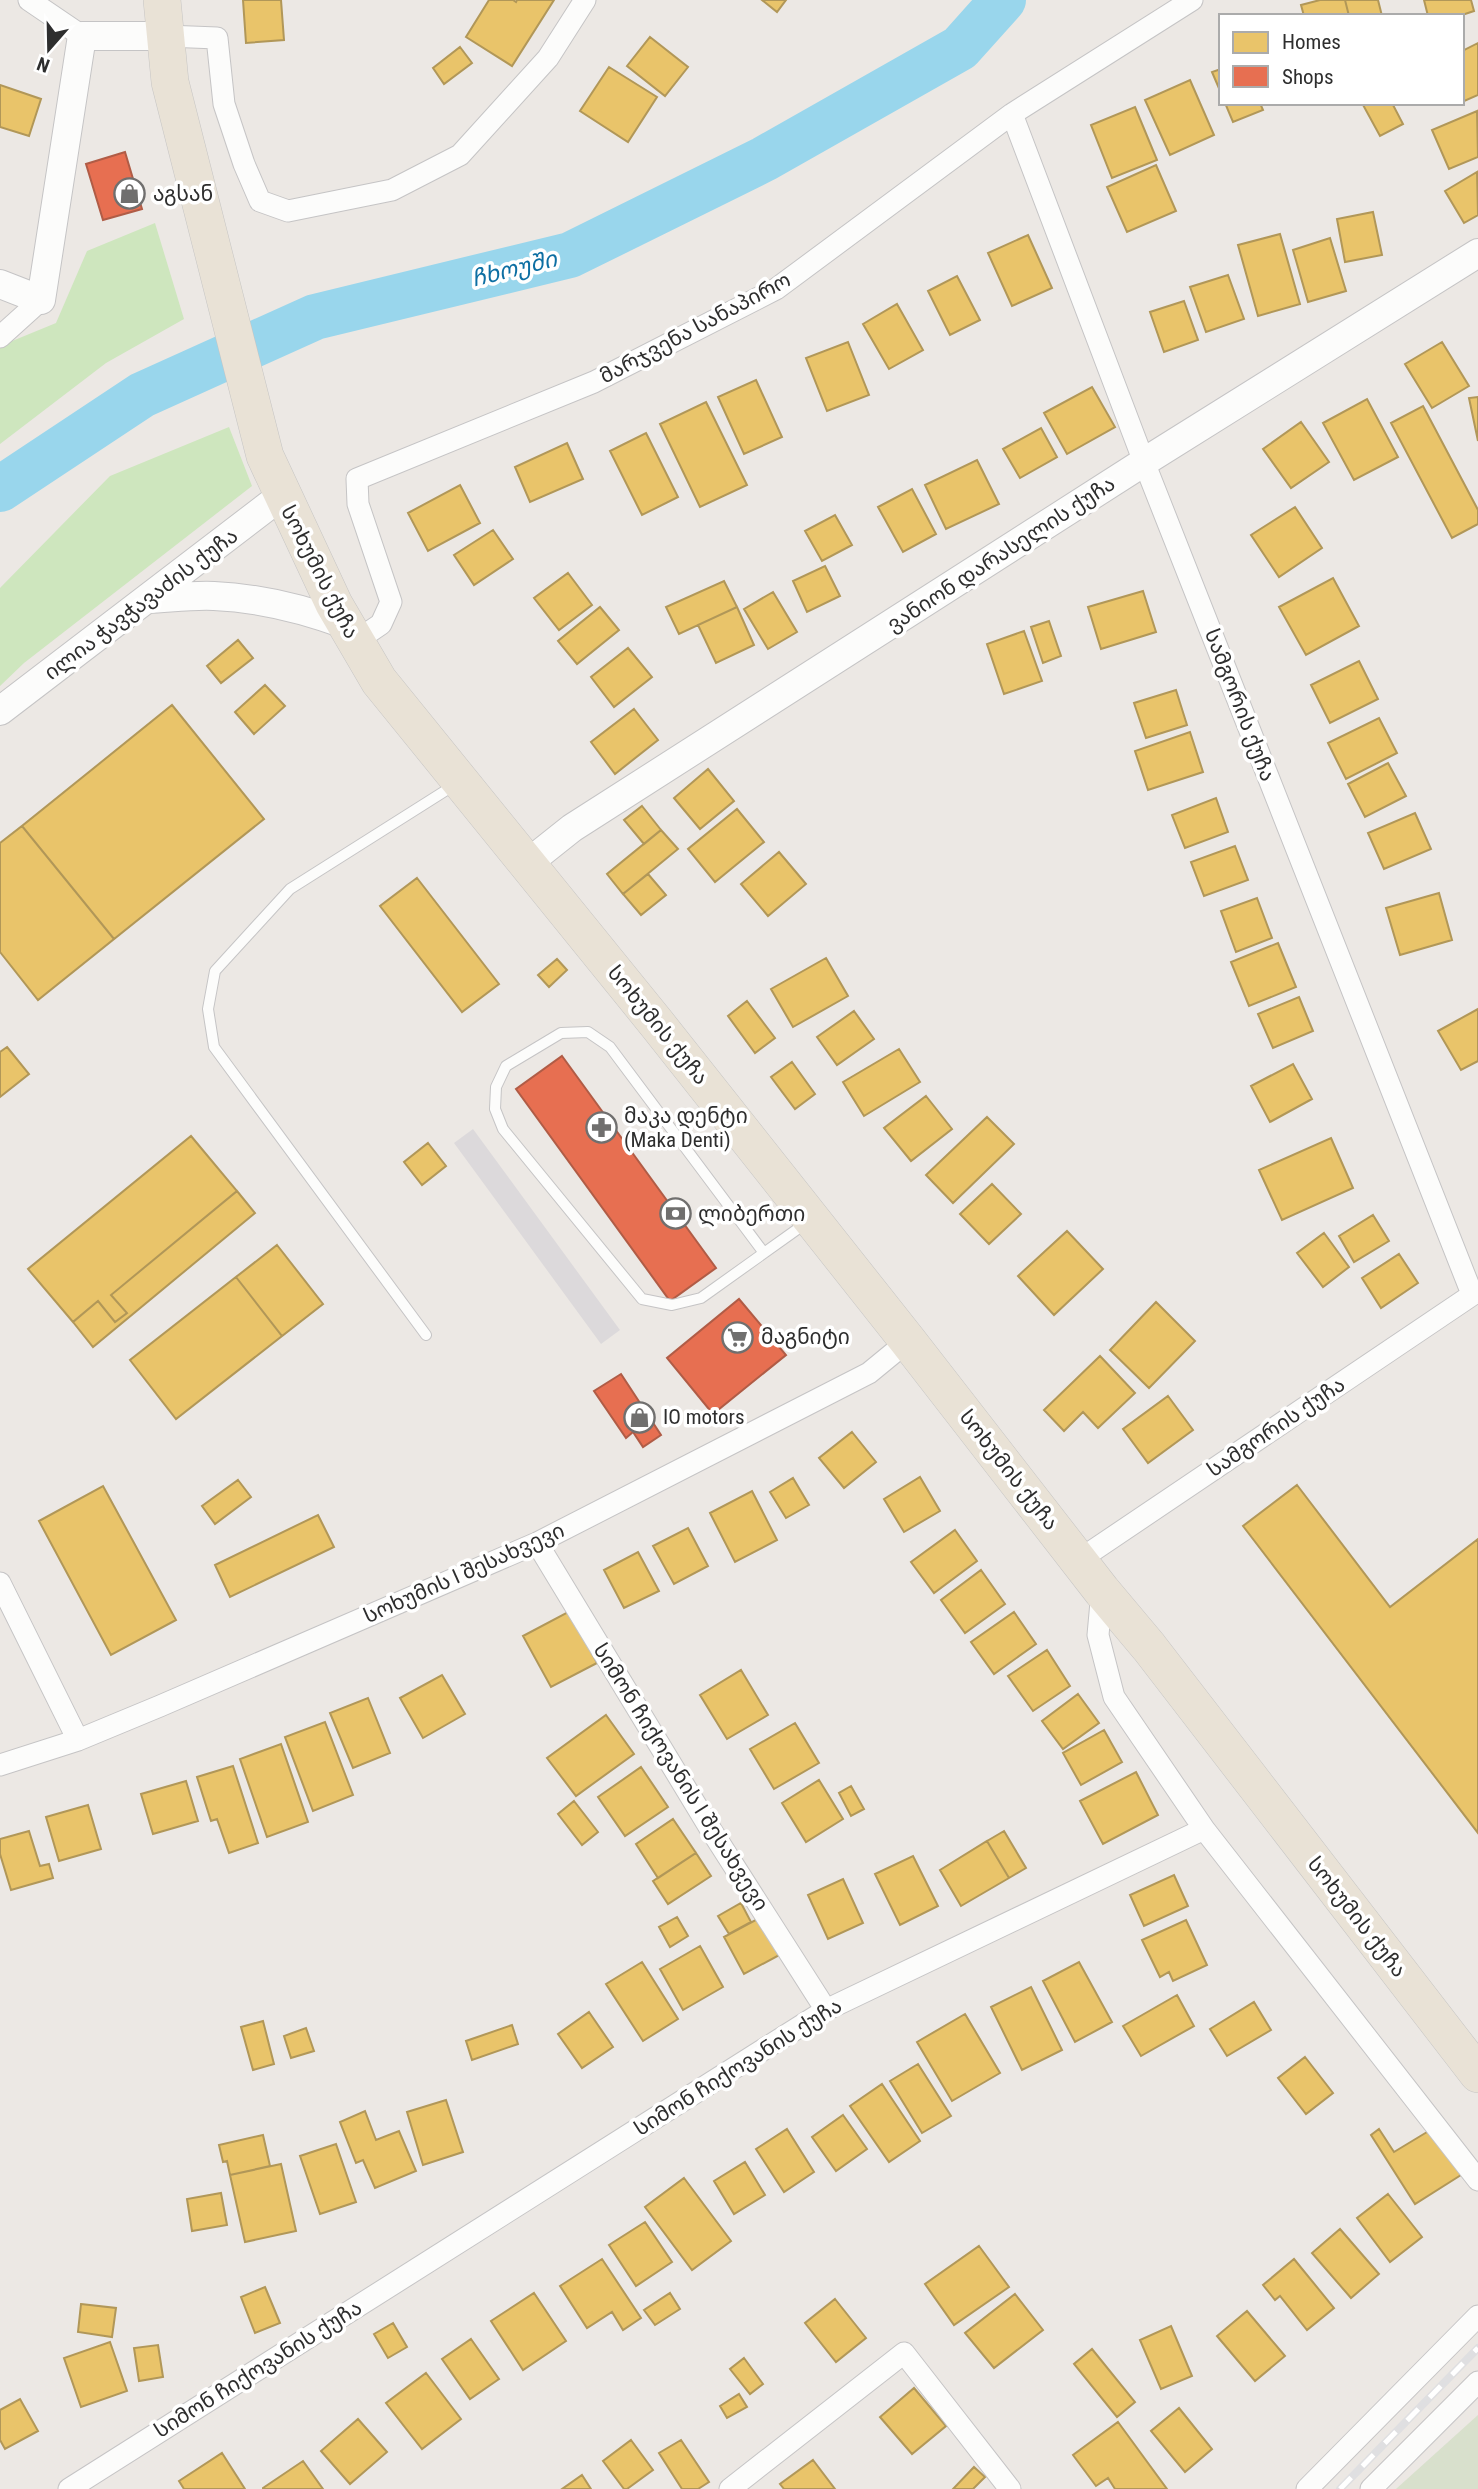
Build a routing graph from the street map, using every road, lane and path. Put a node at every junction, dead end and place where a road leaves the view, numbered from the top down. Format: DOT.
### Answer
graph roads {
  1 [pos="29,0"];
  2 [pos="162,0"];
  3 [pos="585,0"];
  4 [pos="1192,0"];
  5 [pos="82,36"];
  6 [pos="166,36"];
  7 [pos="1012,114"];
  8 [pos="1478,253"];
  9 [pos="0,284"];
  10 [pos="41,300"];
  11 [pos="0,337"];
  12 [pos="1144,462"];
  13 [pos="281,496"];
  14 [pos="148,599"];
  15 [pos="351,633"];
  16 [pos="0,711"];
  17 [pos="461,781"];
  18 [pos="528,863"];
  19 [pos="812,1219"];
  20 [pos="764,1253"];
  21 [pos="1475,1293"];
  22 [pos="426,1335"];
  23 [pos="908,1340"];
  24 [pos="537,1543"];
  25 [pos="1079,1560"];
  26 [pos="0,1583"];
  27 [pos="1102,1591"];
  28 [pos="78,1740"];
  29 [pos="0,1765"];
  30 [pos="1204,1829"];
  31 [pos="826,2010"];
  32 [pos="1478,2074"];
  33 [pos="1478,2180"];
  34 [pos="1478,2316"];
  35 [pos="1478,2382"];
  36 [pos="69,2489"];
  37 [pos="730,2489"];
  38 [pos="1010,2489"];
  39 [pos="1307,2489"];
  40 [pos="1371,2489"];
  1 -- 5 [label="street"];
  2 -- 6 [label="highway, სოხუმის ქუჩა"];
  3 -- 6 [label="street"];
  4 -- 7 [label="street, მარჯვენა სანაპირო"];
  5 -- 6 [label="street"];
  5 -- 10 [label="street"];
  6 -- 13 [label="highway, სოხუმის ქუჩა"];
  7 -- 12 [label="street, სამგორის ქუჩა"];
  7 -- 15 [label="street, მარჯვენა სანაპირო"];
  8 -- 12 [label="street, ვანიონ დარასელის ქუჩა"];
  9 -- 10 [label="street"];
  10 -- 11 [label="street"];
  12 -- 18 [label="street, ვანიონ დარასელის ქუჩა"];
  12 -- 21 [label="street, სამგორის ქუჩა"];
  13 -- 14 [label="street, ილია ჭავჭავაძის ქუჩა"];
  13 -- 15 [label="highway, სოხუმის ქუჩა"];
  14 -- 15 [label="street"];
  14 -- 16 [label="street, ილია ჭავჭავაძის ქუჩა"];
  15 -- 17 [label="highway, სოხუმის ქუჩა"];
  17 -- 18 [label="highway, სოხუმის ქუჩა"];
  17 -- 22 [label="lane"];
  18 -- 19 [label="highway, სოხუმის ქუჩა"];
  19 -- 20 [label="lane"];
  19 -- 23 [label="highway, სოხუმის ქუჩა"];
  20 -- 20 [label="lane"];
  21 -- 25 [label="street, სამგორის ქუჩა"];
  23 -- 24 [label="street, სოხუმის I შესახვევი"];
  23 -- 25 [label="highway, სოხუმის ქუჩა"];
  24 -- 28 [label="street, სოხუმის I შესახვევი"];
  24 -- 31 [label="street, სიმონ ჩიქოვანის I შესახვევი"];
  25 -- 27 [label="highway, სოხუმის ქუჩა"];
  26 -- 28 [label="street"];
  27 -- 30 [label="street"];
  27 -- 32 [label="highway, სოხუმის ქუჩა"];
  28 -- 29 [label="street, სოხუმის I შესახვევი"];
  30 -- 31 [label="street, სიმონ ჩიქოვანის ქუჩა"];
  30 -- 33 [label="street"];
  31 -- 36 [label="street, სიმონ ჩიქოვანის ქუჩა"];
  34 -- 39 [label="street"];
  35 -- 40 [label="street"];
  37 -- 38 [label="street"];
}
